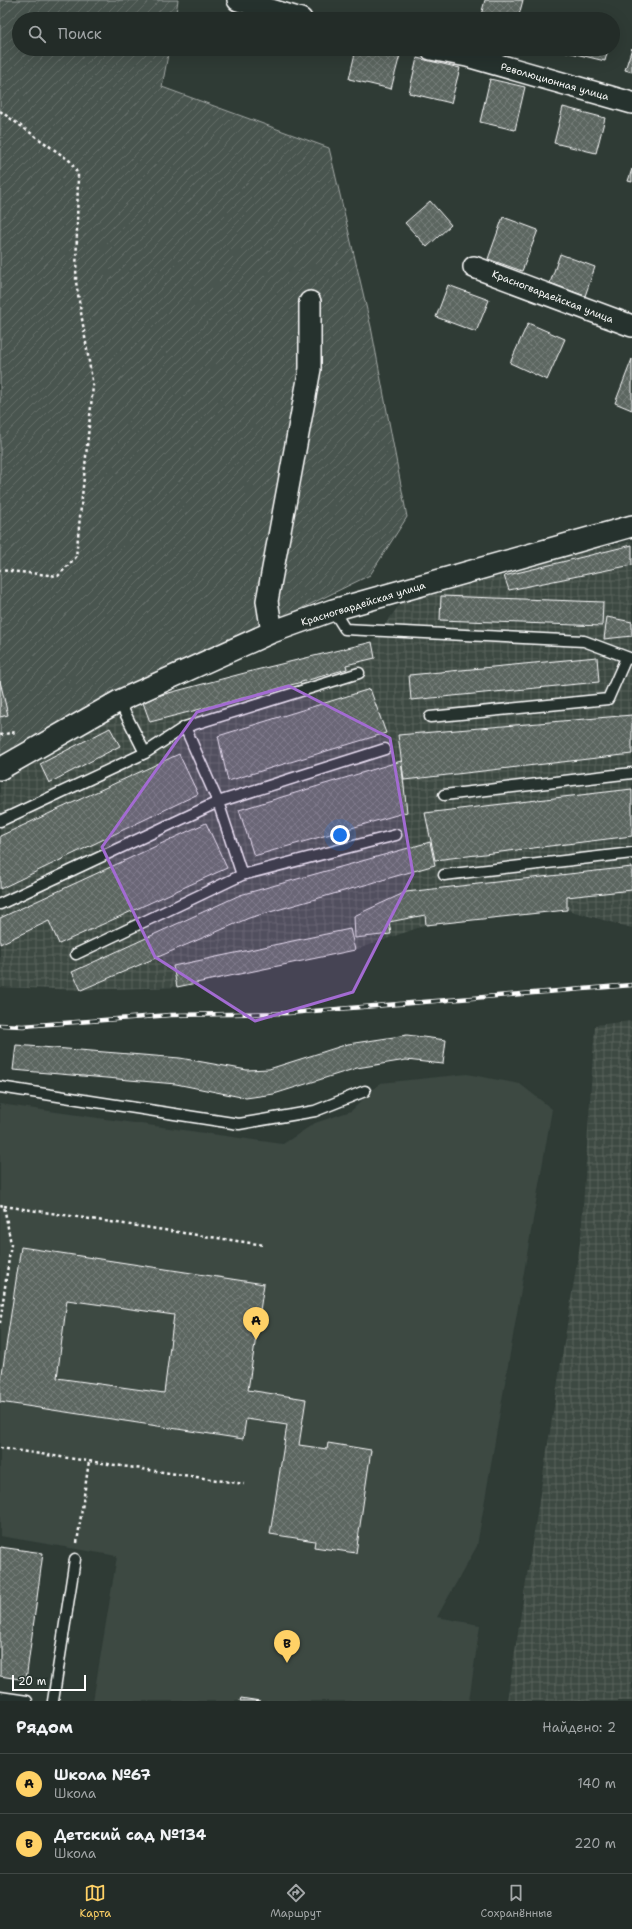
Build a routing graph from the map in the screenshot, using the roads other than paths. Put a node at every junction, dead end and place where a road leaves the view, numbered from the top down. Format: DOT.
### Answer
graph roads {
  1 [pos="238,0"];
  2 [pos="278,12"];
  3 [pos="467,56"];
  4 [pos="632,102"];
  5 [pos="474,266"];
  6 [pos="310,302"];
  7 [pos="632,326"];
  8 [pos="632,526"];
  9 [pos="333,610"];
  10 [pos="272,632"];
  11 [pos="629,658"];
  12 [pos="359,673"];
  13 [pos="118,701"];
  14 [pos="430,717"];
  15 [pos="185,726"];
  16 [pos="385,749"];
  17 [pos="145,753"];
  18 [pos="0,769"];
  19 [pos="632,773"];
  20 [pos="444,796"];
  21 [pos="218,802"];
  22 [pos="0,821"];
  23 [pos="396,835"];
  24 [pos="632,853"];
  25 [pos="242,875"];
  26 [pos="444,875"];
  27 [pos="0,904"];
  28 [pos="76,954"];
  29 [pos="0,1087"];
  30 [pos="366,1092"];
  31 [pos="75,1559"];
  32 [pos="0,1697"];
  33 [pos="27,1701"];
  34 [pos="53,1701"];
  1 -- 2 [label="street"];
  3 -- 4 [label="street, Революционная улица"];
  5 -- 7 [label="street, Красногвардейская улица"];
  6 -- 10 [label="street"];
  8 -- 9 [label="street, Красногвардейская улица"];
  9 -- 10 [label="street, Красногвардейская улица"];
  9 -- 11 [label="lane"];
  10 -- 13 [label="street, Красногвардейская улица"];
  11 -- 14 [label="lane"];
  12 -- 15 [label="lane"];
  13 -- 17 [label="lane"];
  13 -- 18 [label="street, Красногвардейская улица"];
  15 -- 17 [label="lane"];
  15 -- 21 [label="lane"];
  16 -- 21 [label="lane"];
  17 -- 22 [label="lane"];
  19 -- 20 [label="lane"];
  21 -- 25 [label="lane"];
  21 -- 27 [label="lane"];
  23 -- 25 [label="lane"];
  24 -- 26 [label="lane"];
  25 -- 28 [label="lane"];
  29 -- 30 [label="lane"];
  31 -- 34 [label="lane"];
  32 -- 33 [label="lane"];
}
